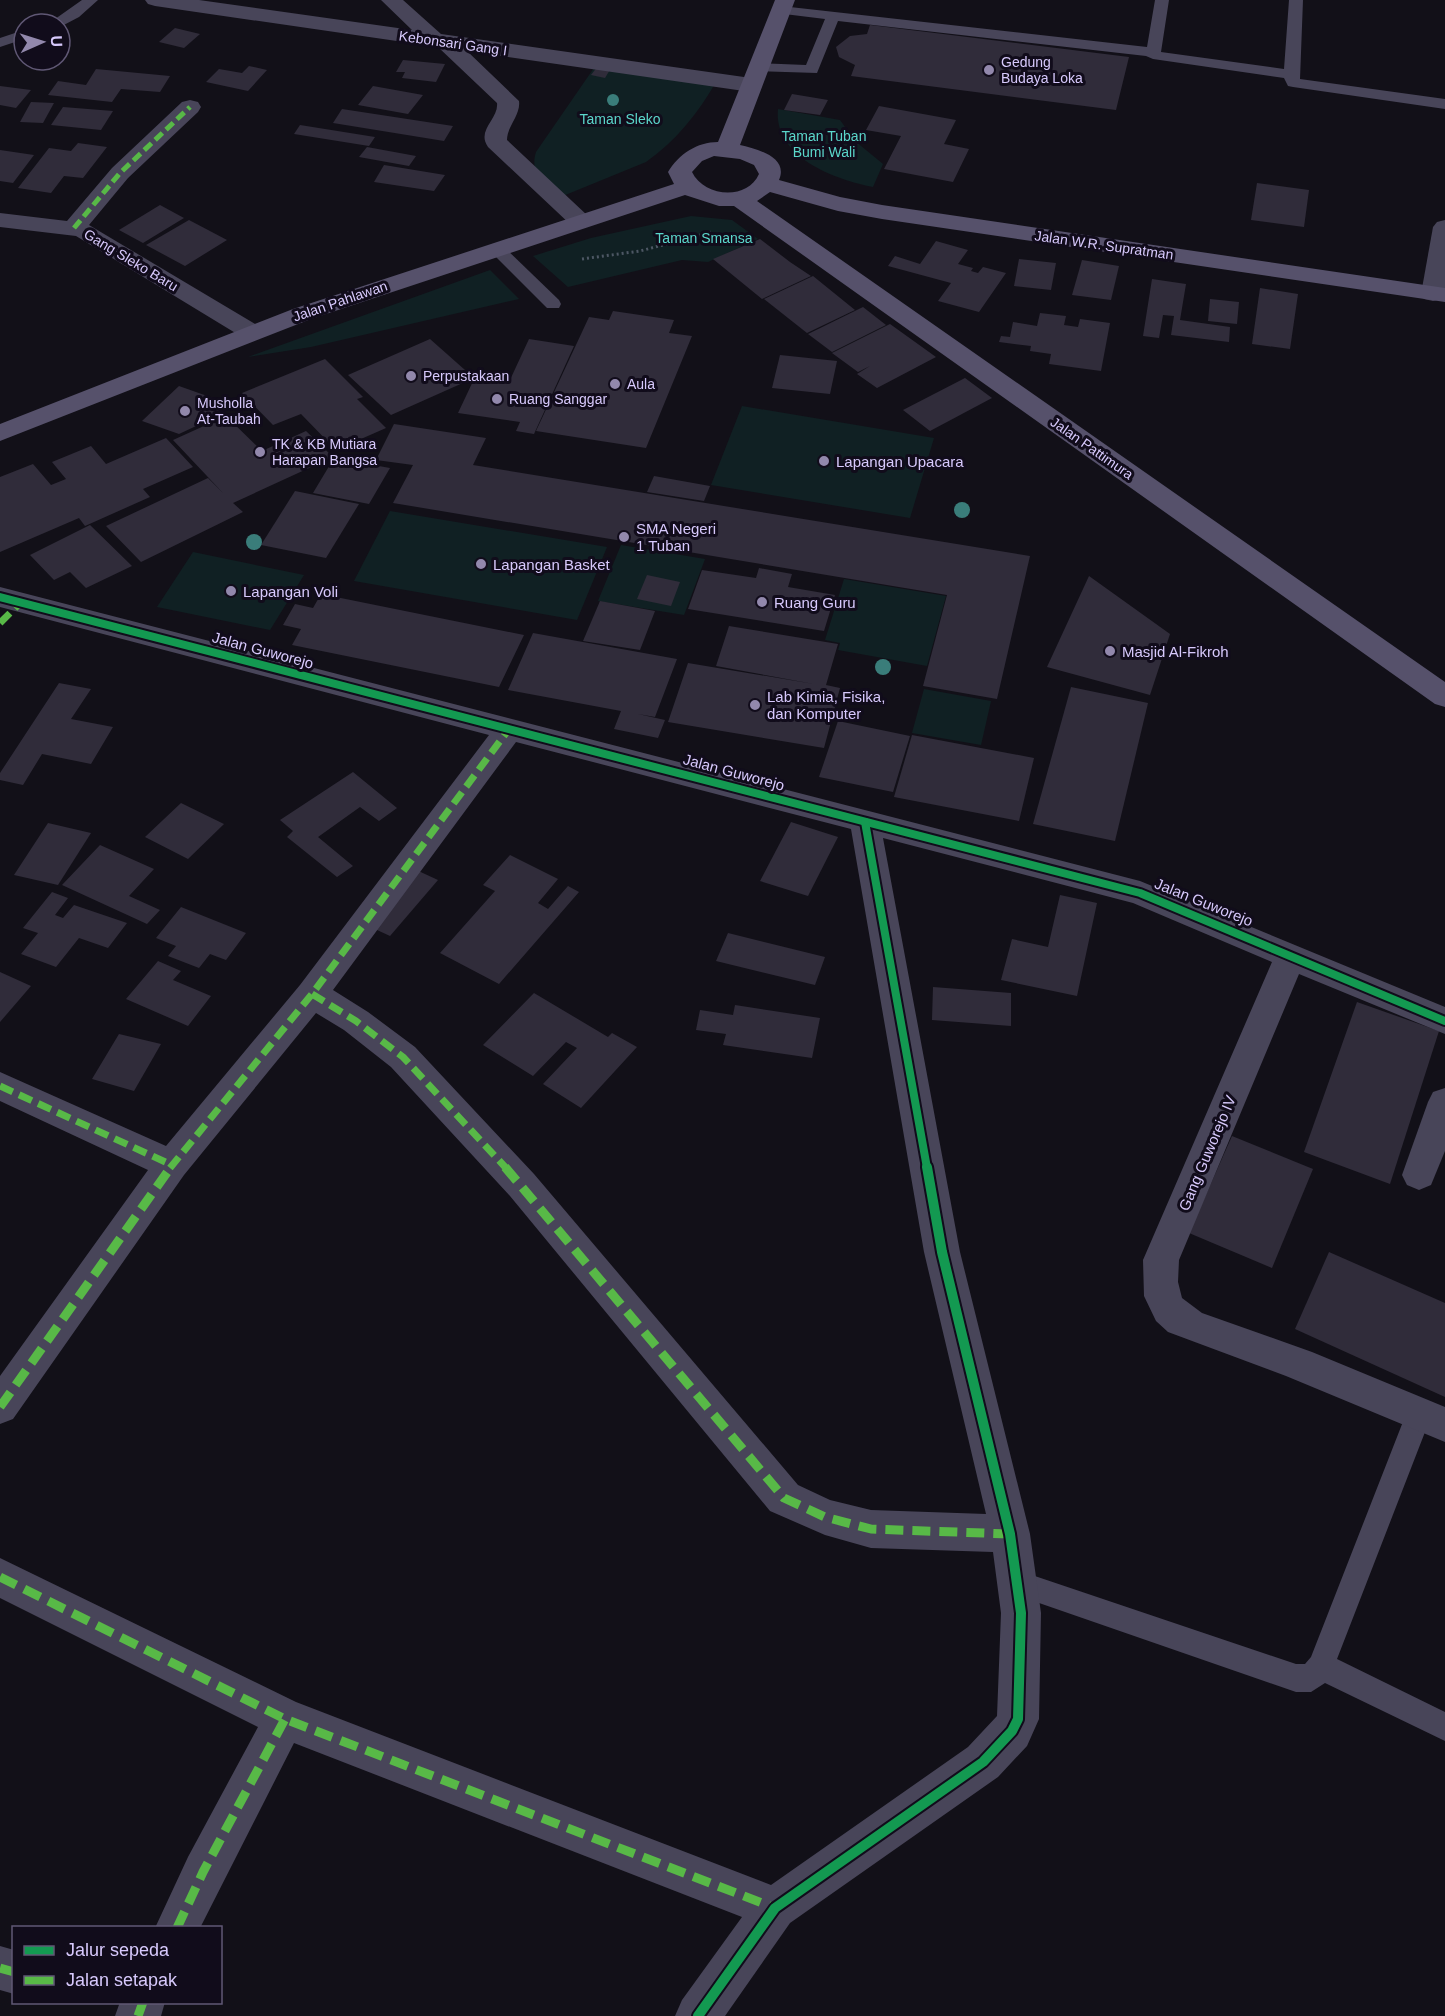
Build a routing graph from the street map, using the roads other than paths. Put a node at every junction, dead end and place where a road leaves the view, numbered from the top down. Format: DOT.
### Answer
graph roads {
  1 [pos="91,0"];
  2 [pos="155,0"];
  3 [pos="391,0"];
  4 [pos="1162,0"];
  5 [pos="1296,0"];
  6 [pos="783,5"];
  7 [pos="72,15"];
  8 [pos="833,16"];
  9 [pos="440,41"];
  10 [pos="1152,52"];
  11 [pos="1291,74"];
  12 [pos="755,76"];
  13 [pos="1445,104"];
  14 [pos="190,107"];
  15 [pos="727,149"];
  16 [pos="766,184"];
  17 [pos="687,187"];
  18 [pos="738,198"];
  19 [pos="0,220"];
  20 [pos="580,221"];
  21 [pos="1445,227"];
  22 [pos="74,228"];
  23 [pos="496,248"];
  24 [pos="1439,295"];
  25 [pos="553,304"];
  26 [pos="251,333"];
  27 [pos="0,433"];
  28 [pos="7,608"];
  29 [pos="1445,698"];
  30 [pos="509,729"];
  31 [pos="865,822"];
  32 [pos="1291,955"];
  33 [pos="312,994"];
  34 [pos="1445,1021"];
  35 [pos="0,1086"];
  36 [pos="1445,1102"];
  37 [pos="172,1165"];
  38 [pos="1419,1175"];
  39 [pos="0,1407"];
  40 [pos="1432,1420"];
  41 [pos="1010,1534"];
  42 [pos="0,1577"];
  43 [pos="1017,1583"];
  44 [pos="1321,1666"];
  45 [pos="285,1719"];
  46 [pos="1445,1726"];
  47 [pos="775,1908"];
  48 [pos="178,1926"];
  49 [pos="698,2016"];
  1 -- 7 [label="lane"];
  2 -- 9 [label="street, Kebonsari Gang I"];
  3 -- 9 [label="street"];
  4 -- 10 [label="lane"];
  5 -- 11 [label="lane"];
  6 -- 8 [label="lane"];
  6 -- 12 [label="street"];
  8 -- 10 [label="lane"];
  8 -- 12 [label="lane"];
  9 -- 12 [label="street, Kebonsari Gang I"];
  9 -- 20 [label="street"];
  10 -- 11 [label="lane"];
  11 -- 13 [label="lane"];
  12 -- 15 [label="street"];
  14 -- 22 [label="street"];
  15 -- 16 [label="street"];
  15 -- 17 [label="street"];
  16 -- 18 [label="street"];
  16 -- 24 [label="street, Jalan W.R. Supratman"];
  17 -- 18 [label="street"];
  17 -- 20 [label="street, Jalan Pahlawan"];
  18 -- 29 [label="street, Jalan Pattimura"];
  19 -- 22 [label="street, Gang Sleko Baru"];
  20 -- 23 [label="street, Jalan Pahlawan"];
  21 -- 24 [label="street"];
  22 -- 26 [label="street, Gang Sleko Baru"];
  23 -- 25 [label="lane"];
  23 -- 26 [label="street, Jalan Pahlawan"];
  26 -- 27 [label="street, Jalan Pahlawan"];
  28 -- 30 [label="street, Jalan Guworejo"];
  30 -- 31 [label="street, Jalan Guworejo"];
  30 -- 33 [label="street"];
  31 -- 32 [label="street, Jalan Guworejo"];
  31 -- 41 [label="street"];
  32 -- 34 [label="street, Jalan Guworejo"];
  32 -- 40 [label="street, Gang Guworejo IV"];
  33 -- 37 [label="street"];
  33 -- 41 [label="street"];
  35 -- 37 [label="street"];
  36 -- 38 [label="street"];
  37 -- 39 [label="street"];
  40 -- 44 [label="lane"];
  41 -- 43 [label="street"];
  42 -- 45 [label="street"];
  43 -- 44 [label="lane"];
  43 -- 47 [label="street"];
  44 -- 46 [label="lane"];
  45 -- 47 [label="street"];
  45 -- 48 [label="street"];
  47 -- 49 [label="street"];
}
